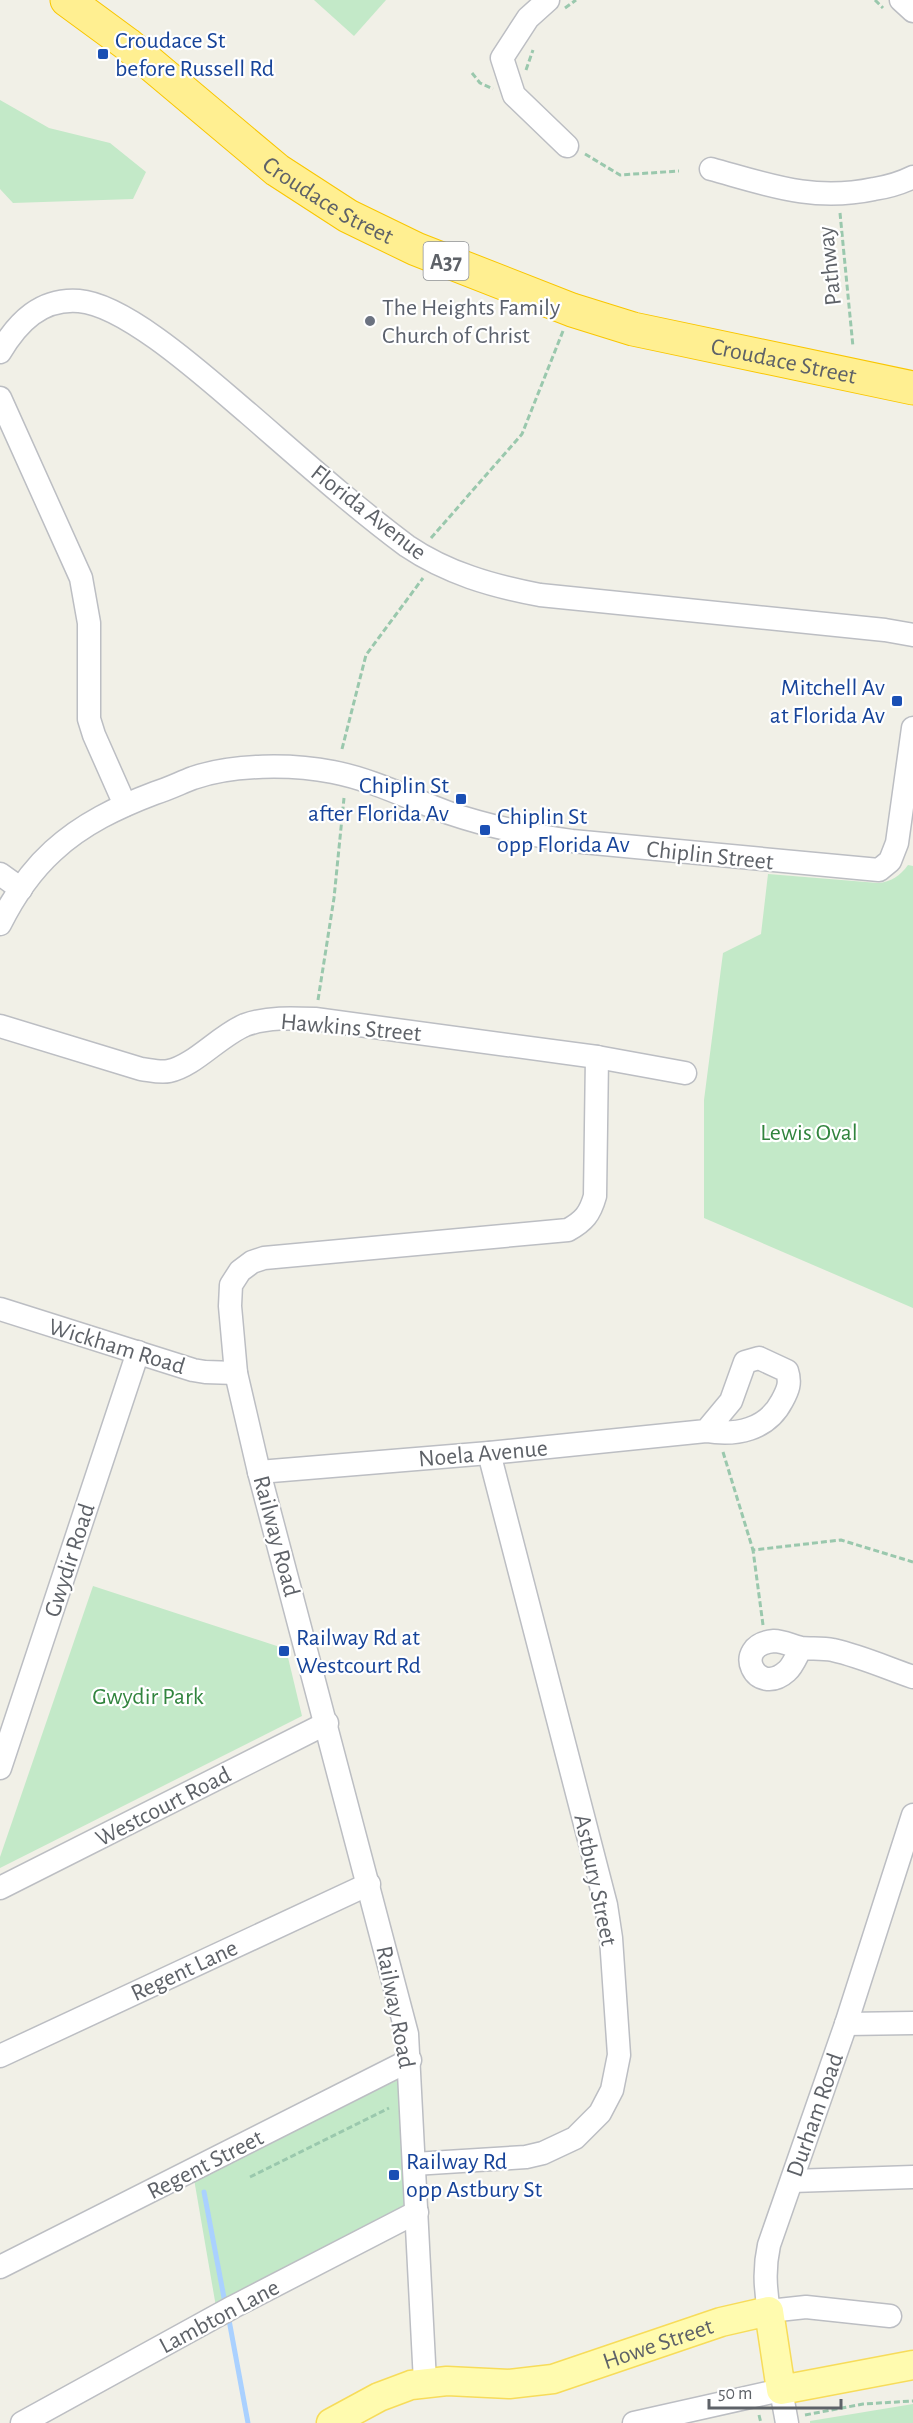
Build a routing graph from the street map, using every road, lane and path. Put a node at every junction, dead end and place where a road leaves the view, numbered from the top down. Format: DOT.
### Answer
graph roads {
  1 [pos="67,0"];
  2 [pos="548,0"];
  3 [pos="901,0"];
  4 [pos="913,11"];
  5 [pos="567,146"];
  6 [pos="711,169"];
  7 [pos="679,171"];
  8 [pos="913,177"];
  9 [pos="839,208"];
  10 [pos="572,310"];
  11 [pos="854,347"];
  12 [pos="0,352"];
  13 [pos="913,388"];
  14 [pos="0,398"];
  15 [pos="431,539"];
  16 [pos="423,578"];
  17 [pos="913,635"];
  18 [pos="913,728"];
  19 [pos="342,749"];
  20 [pos="344,798"];
  21 [pos="125,805"];
  22 [pos="0,874"];
  23 [pos="21,890"];
  24 [pos="0,924"];
  25 [pos="318,1000"];
  26 [pos="0,1026"];
  27 [pos="597,1057"];
  28 [pos="685,1073"];
  29 [pos="0,1309"];
  30 [pos="138,1352"];
  31 [pos="236,1373"];
  32 [pos="706,1431"];
  33 [pos="722,1449"];
  34 [pos="489,1453"];
  35 [pos="259,1472"];
  36 [pos="753,1550"];
  37 [pos="913,1562"];
  38 [pos="763,1626"];
  39 [pos="801,1648"];
  40 [pos="913,1677"];
  41 [pos="327,1723"];
  42 [pos="0,1768"];
  43 [pos="913,1815"];
  44 [pos="369,1884"];
  45 [pos="0,1888"];
  46 [pos="913,2023"];
  47 [pos="846,2024"];
  48 [pos="0,2056"];
  49 [pos="410,2060"];
  50 [pos="389,2108"];
  51 [pos="414,2164"];
  52 [pos="250,2177"];
  53 [pos="913,2177"];
  54 [pos="792,2181"];
  55 [pos="417,2212"];
  56 [pos="0,2268"];
  57 [pos="769,2311"];
  58 [pos="890,2316"];
  59 [pos="913,2365"];
  60 [pos="425,2382"];
  61 [pos="781,2390"];
  62 [pos="913,2401"];
  63 [pos="759,2415"];
  64 [pos="786,2420"];
  65 [pos="22,2423"];
  66 [pos="331,2423"];
  67 [pos="634,2423"];
  68 [pos="760,2423"];
  1 -- 10 [label="highway, Croudace Street / A37"];
  2 -- 5 [label="street"];
  3 -- 4 [label="street"];
  5 -- 7 [label="path"];
  6 -- 8 [label="street"];
  9 -- 11 [label="path, Pathway"];
  10 -- 13 [label="highway, Croudace Street / A37"];
  10 -- 15 [label="path"];
  12 -- 17 [label="street, Florida Avenue"];
  14 -- 21 [label="street"];
  16 -- 19 [label="path"];
  18 -- 21 [label="street, Chiplin Street"];
  20 -- 25 [label="path"];
  21 -- 23 [label="street, Chiplin Street"];
  22 -- 23 [label="street"];
  23 -- 24 [label="street, Chiplin Street"];
  26 -- 27 [label="street, Hawkins Street"];
  27 -- 28 [label="street, Hawkins Street"];
  27 -- 31 [label="street, Railway Road"];
  29 -- 30 [label="street, Wickham Road"];
  30 -- 31 [label="street, Wickham Road"];
  30 -- 42 [label="street, Gwydir Road"];
  31 -- 35 [label="street, Railway Road"];
  32 -- 34 [label="street, Noela Avenue"];
  33 -- 36 [label="path"];
  34 -- 35 [label="street, Noela Avenue"];
  34 -- 51 [label="street, Astbury Street"];
  35 -- 41 [label="street, Railway Road"];
  36 -- 37 [label="path"];
  36 -- 38 [label="path"];
  39 -- 40 [label="street"];
  41 -- 44 [label="street, Railway Road"];
  41 -- 45 [label="street, Westcourt Road"];
  43 -- 47 [label="street, Durham Road"];
  44 -- 48 [label="street, Regent Lane"];
  44 -- 49 [label="street, Railway Road"];
  46 -- 47 [label="street"];
  47 -- 54 [label="street, Durham Road"];
  49 -- 51 [label="street, Railway Road"];
  49 -- 56 [label="street, Regent Street"];
  50 -- 52 [label="path"];
  51 -- 55 [label="street, Railway Road"];
  53 -- 54 [label="street"];
  54 -- 57 [label="street, Durham Road"];
  55 -- 60 [label="street, Railway Road"];
  55 -- 65 [label="street, Lambton Lane"];
  57 -- 58 [label="street, Howe Street"];
  57 -- 60 [label="main road, Howe Street"];
  57 -- 61 [label="main road, Durham Road"];
  59 -- 61 [label="main road"];
  60 -- 66 [label="main road, Howe Street"];
  61 -- 64 [label="street, Durham Road"];
  61 -- 67 [label="street"];
  62 -- 64 [label="path"];
  63 -- 68 [label="path"];
  64 -- 68 [label="path"];
}
